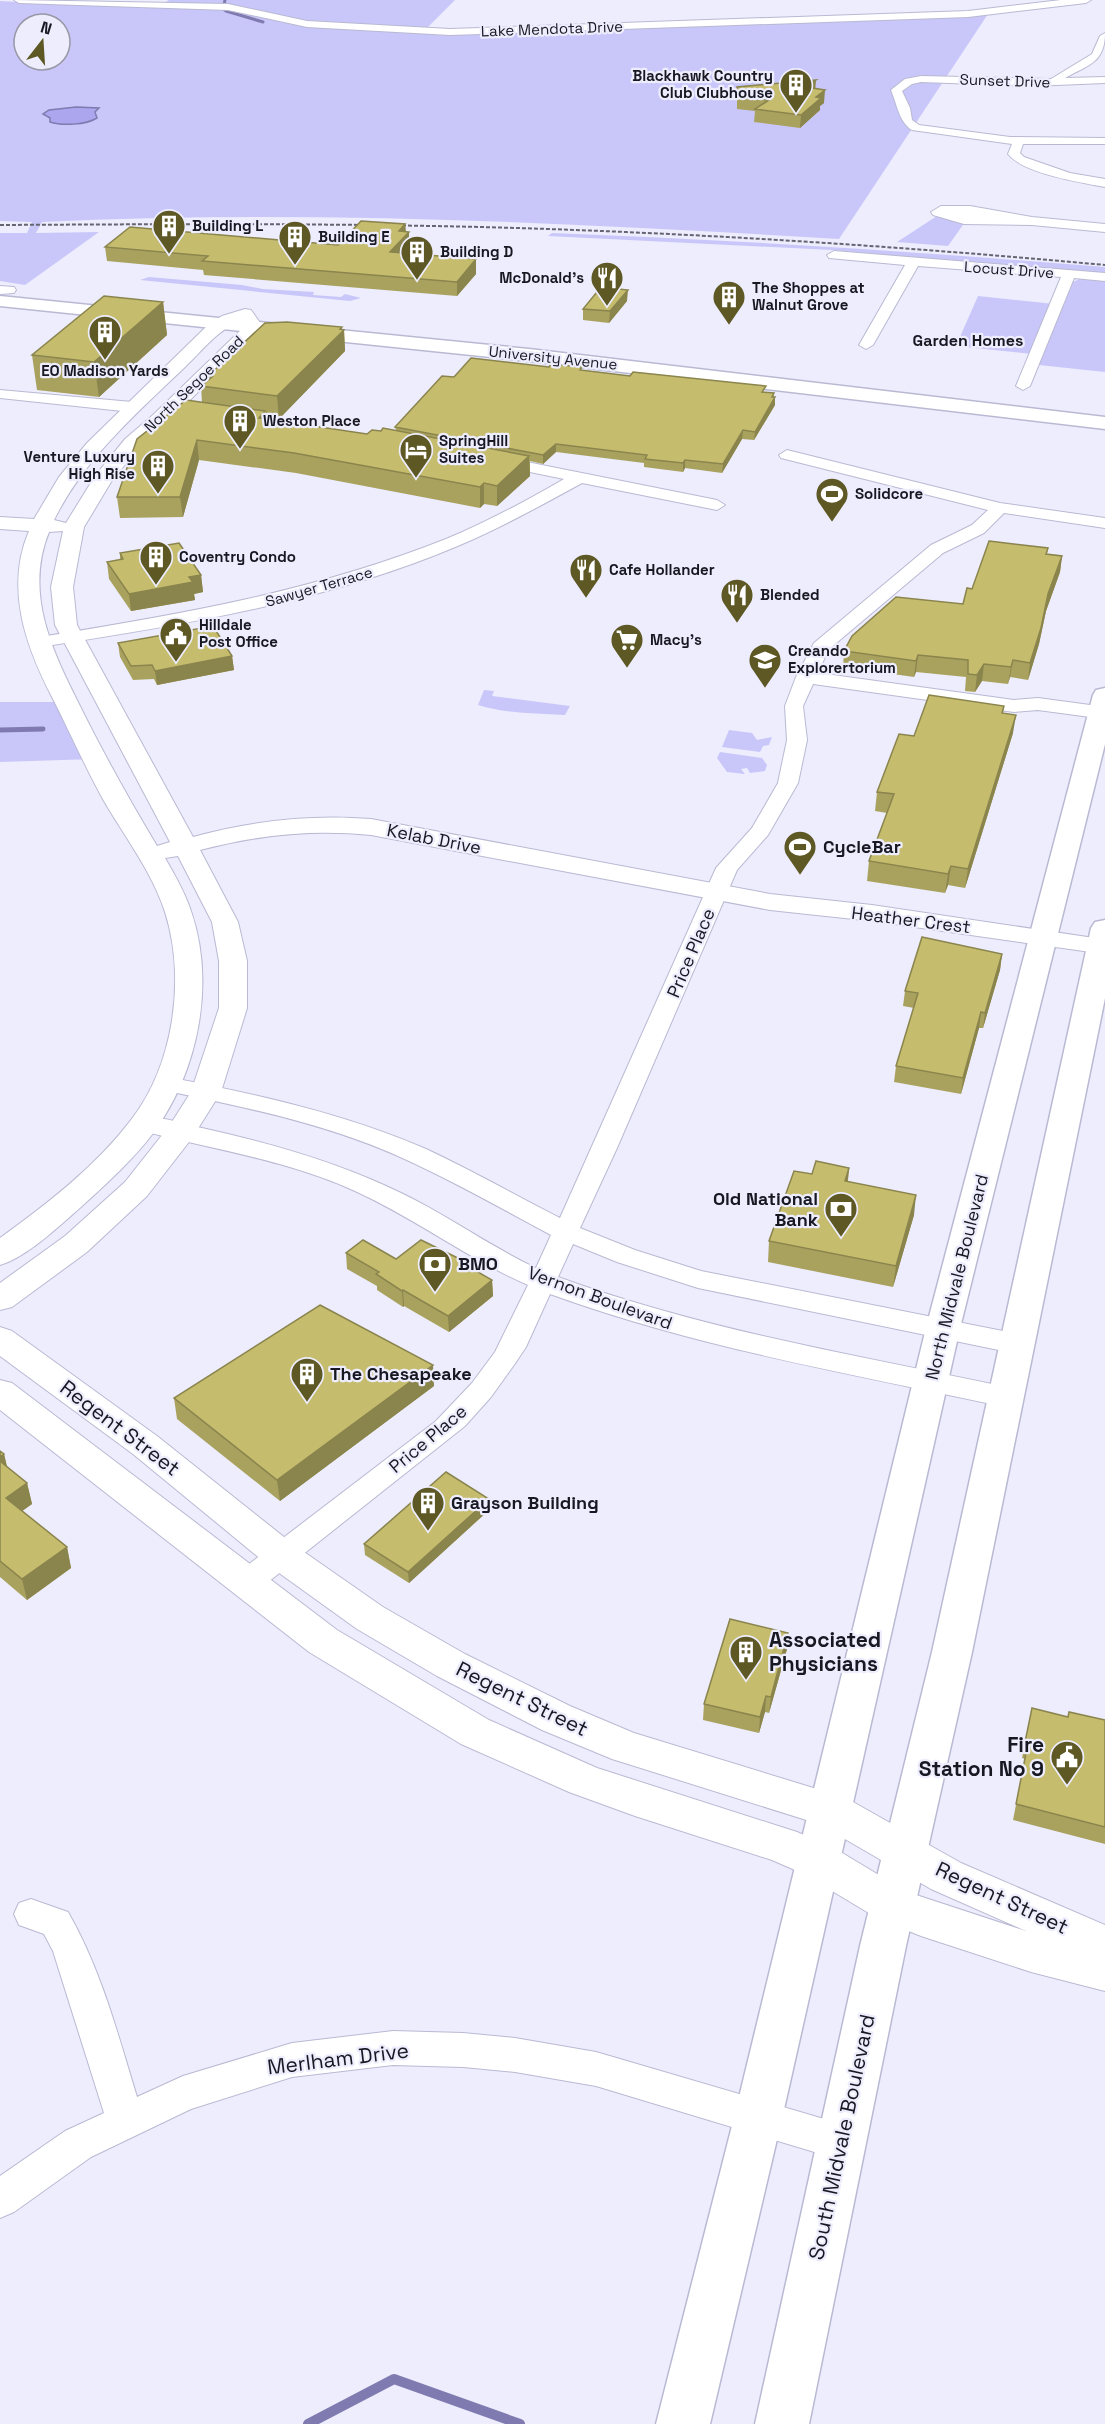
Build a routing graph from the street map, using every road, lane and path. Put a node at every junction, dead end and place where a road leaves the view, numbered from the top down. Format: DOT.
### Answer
graph roads {
  1 [pos="19,0"];
  2 [pos="1086,0"];
  3 [pos="1105,36"];
  4 [pos="1071,72"];
  5 [pos="1105,80"];
  6 [pos="1084,81"];
  7 [pos="1050,82"];
  8 [pos="1105,141"];
  9 [pos="1018,142"];
  10 [pos="1105,183"];
  11 [pos="1032,221"];
  12 [pos="1105,228"];
  13 [pos="834,255"];
  14 [pos="913,263"];
  15 [pos="1069,274"];
  16 [pos="1105,277"];
  17 [pos="2,291"];
  18 [pos="250,321"];
  19 [pos="220,323"];
  20 [pos="866,345"];
  21 [pos="191,353"];
  22 [pos="1023,386"];
  23 [pos="0,394"];
  24 [pos="1105,405"];
  25 [pos="132,407"];
  26 [pos="176,412"];
  27 [pos="1105,423"];
  28 [pos="787,455"];
  29 [pos="479,457"];
  30 [pos="80,466"];
  31 [pos="580,477"];
  32 [pos="717,505"];
  33 [pos="1000,508"];
  34 [pos="0,523"];
  35 [pos="1105,523"];
  36 [pos="40,525"];
  37 [pos="74,527"];
  38 [pos="64,577"];
  39 [pos="72,637"];
  40 [pos="40,642"];
  41 [pos="805,677"];
  42 [pos="1103,715"];
  43 [pos="184,847"];
  44 [pos="151,854"];
  45 [pos="717,893"];
  46 [pos="1042,939"];
  47 [pos="1104,941"];
  48 [pos="167,1084"];
  49 [pos="206,1092"];
  50 [pos="144,1124"];
  51 [pos="181,1131"];
  52 [pos="566,1232"];
  53 [pos="0,1254"];
  54 [pos="543,1281"];
  55 [pos="0,1299"];
  56 [pos="943,1328"];
  57 [pos="0,1339"];
  58 [pos="1018,1344"];
  59 [pos="931,1380"];
  60 [pos="0,1392"];
  61 [pos="1006,1397"];
  62 [pos="281,1555"];
  63 [pos="247,1582"];
  64 [pos="831,1810"];
  65 [pos="906,1851"];
  66 [pos="819,1861"];
  67 [pos="892,1905"];
  68 [pos="31,1914"];
  69 [pos="1105,1945"];
  70 [pos="1105,1971"];
  71 [pos="759,2118"];
  72 [pos="125,2121"];
  73 [pos="841,2142"];
  74 [pos="0,2199"];
  75 [pos="683,2424"];
  76 [pos="782,2424"];
  1 -- 2 [label="street, Lake Mendota Drive"];
  3 -- 4 [label="street"];
  4 -- 6 [label="street"];
  4 -- 7 [label="street"];
  5 -- 6 [label="street, Sunset Drive"];
  6 -- 7 [label="street, Sunset Drive"];
  7 -- 9 [label="street, Sunset Drive"];
  8 -- 9 [label="street"];
  9 -- 10 [label="street"];
  11 -- 11 [label="street"];
  11 -- 12 [label="street"];
  13 -- 14 [label="street, Locust Drive"];
  14 -- 15 [label="street, Locust Drive"];
  14 -- 20 [label="street"];
  15 -- 16 [label="street, Locust Drive"];
  15 -- 22 [label="street"];
  17 -- 18 [label="main road, University Avenue"];
  17 -- 19 [label="main road, University Avenue"];
  18 -- 19 [label="main road, University Avenue"];
  18 -- 24 [label="main road, University Avenue"];
  18 -- 26 [label="street, North Segoe Road"];
  18 -- 27 [label="main road, University Avenue"];
  19 -- 21 [label="street, North Segoe Road"];
  21 -- 25 [label="street, North Segoe Road"];
  21 -- 26 [label="street"];
  23 -- 25 [label="street"];
  25 -- 30 [label="street, North Segoe Road"];
  26 -- 30 [label="street"];
  26 -- 37 [label="street, North Segoe Road"];
  28 -- 33 [label="street"];
  29 -- 31 [label="street"];
  30 -- 36 [label="street, North Segoe Road"];
  31 -- 32 [label="street"];
  31 -- 39 [label="street, Sawyer Terrace"];
  33 -- 35 [label="street"];
  33 -- 41 [label="street, Price Place"];
  34 -- 36 [label="street"];
  36 -- 37 [label="street"];
  36 -- 38 [label="street"];
  36 -- 40 [label="street, North Segoe Road"];
  37 -- 38 [label="street, North Segoe Road"];
  38 -- 39 [label="street, North Segoe Road"];
  39 -- 40 [label="street, Sawyer Terrace"];
  39 -- 43 [label="street, North Segoe Road"];
  40 -- 44 [label="street, North Segoe Road"];
  41 -- 42 [label="street"];
  41 -- 45 [label="street, Price Place"];
  42 -- 46 [label="main road, North Midvale Boulevard"];
  43 -- 44 [label="street, Kelab Drive"];
  43 -- 45 [label="street, Kelab Drive"];
  43 -- 49 [label="street, North Segoe Road"];
  44 -- 48 [label="street, North Segoe Road"];
  45 -- 46 [label="street, Heather Crest"];
  45 -- 52 [label="street, Price Place"];
  46 -- 47 [label="street, Heather Crest"];
  46 -- 56 [label="main road, North Midvale Boulevard"];
  47 -- 58 [label="main road"];
  48 -- 49 [label="street"];
  48 -- 50 [label="street, North Segoe Road"];
  49 -- 51 [label="street, North Segoe Road"];
  49 -- 52 [label="street"];
  50 -- 51 [label="street, Vernon Boulevard"];
  50 -- 53 [label="street, North Segoe Road"];
  51 -- 54 [label="street, Vernon Boulevard"];
  51 -- 55 [label="street, North Segoe Road"];
  52 -- 54 [label="street, Price Place"];
  52 -- 56 [label="street"];
  54 -- 59 [label="street, Vernon Boulevard"];
  54 -- 62 [label="street, Price Place"];
  56 -- 58 [label="street"];
  56 -- 59 [label="main road, North Midvale Boulevard"];
  57 -- 62 [label="street, Regent Street"];
  58 -- 61 [label="main road"];
  59 -- 61 [label="street, Vernon Boulevard"];
  59 -- 64 [label="main road, North Midvale Boulevard"];
  60 -- 63 [label="street, Regent Street"];
  61 -- 65 [label="main road"];
  62 -- 63 [label="street, Price Place"];
  62 -- 64 [label="street, Regent Street"];
  63 -- 66 [label="street, Regent Street"];
  64 -- 65 [label="street, Regent Street"];
  64 -- 66 [label="main road, North Midvale Boulevard"];
  65 -- 67 [label="main road, South Midvale Boulevard"];
  65 -- 69 [label="street, Regent Street"];
  66 -- 67 [label="street, Regent Street"];
  66 -- 71 [label="main road"];
  67 -- 70 [label="street, Regent Street"];
  67 -- 73 [label="main road, South Midvale Boulevard"];
  68 -- 72 [label="street"];
  71 -- 72 [label="street, Merlham Drive"];
  71 -- 73 [label="street, Merlham Drive"];
  71 -- 75 [label="main road"];
  72 -- 74 [label="street, Merlham Drive"];
  73 -- 76 [label="main road, South Midvale Boulevard"];
}
